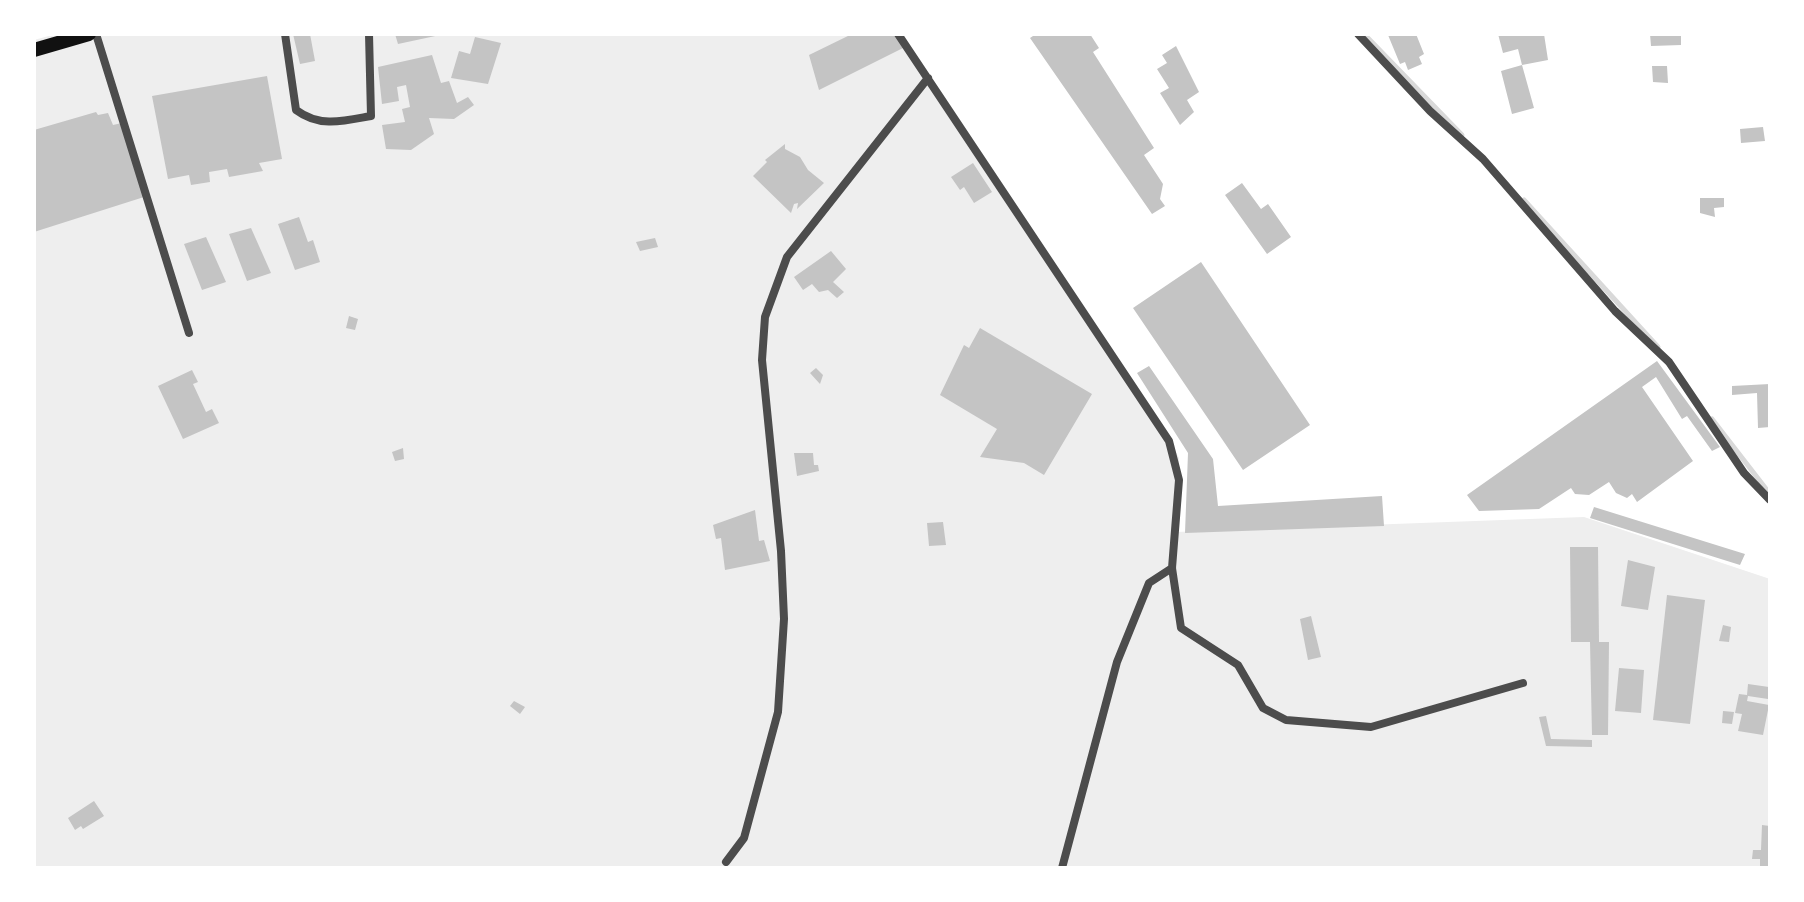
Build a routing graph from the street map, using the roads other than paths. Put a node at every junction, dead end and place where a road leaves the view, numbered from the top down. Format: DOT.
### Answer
graph roads {
  1 [pos="89,34"];
  2 [pos="96,34"];
  3 [pos="285,34"];
  4 [pos="369,34"];
  5 [pos="898,34"];
  6 [pos="1358,34"];
  7 [pos="44,44"];
  8 [pos="928,78"];
  9 [pos="189,333"];
  10 [pos="1770,500"];
  11 [pos="1172,568"];
  12 [pos="1523,683"];
  13 [pos="726,862"];
  14 [pos="1062,868"];
  1 -- 7 [label="main road"];
  2 -- 9 [label="street"];
  3 -- 4 [label="street"];
  5 -- 8 [label="street"];
  6 -- 10 [label="street"];
  8 -- 11 [label="street"];
  8 -- 13 [label="street"];
  11 -- 12 [label="street"];
  11 -- 14 [label="street"];
}
